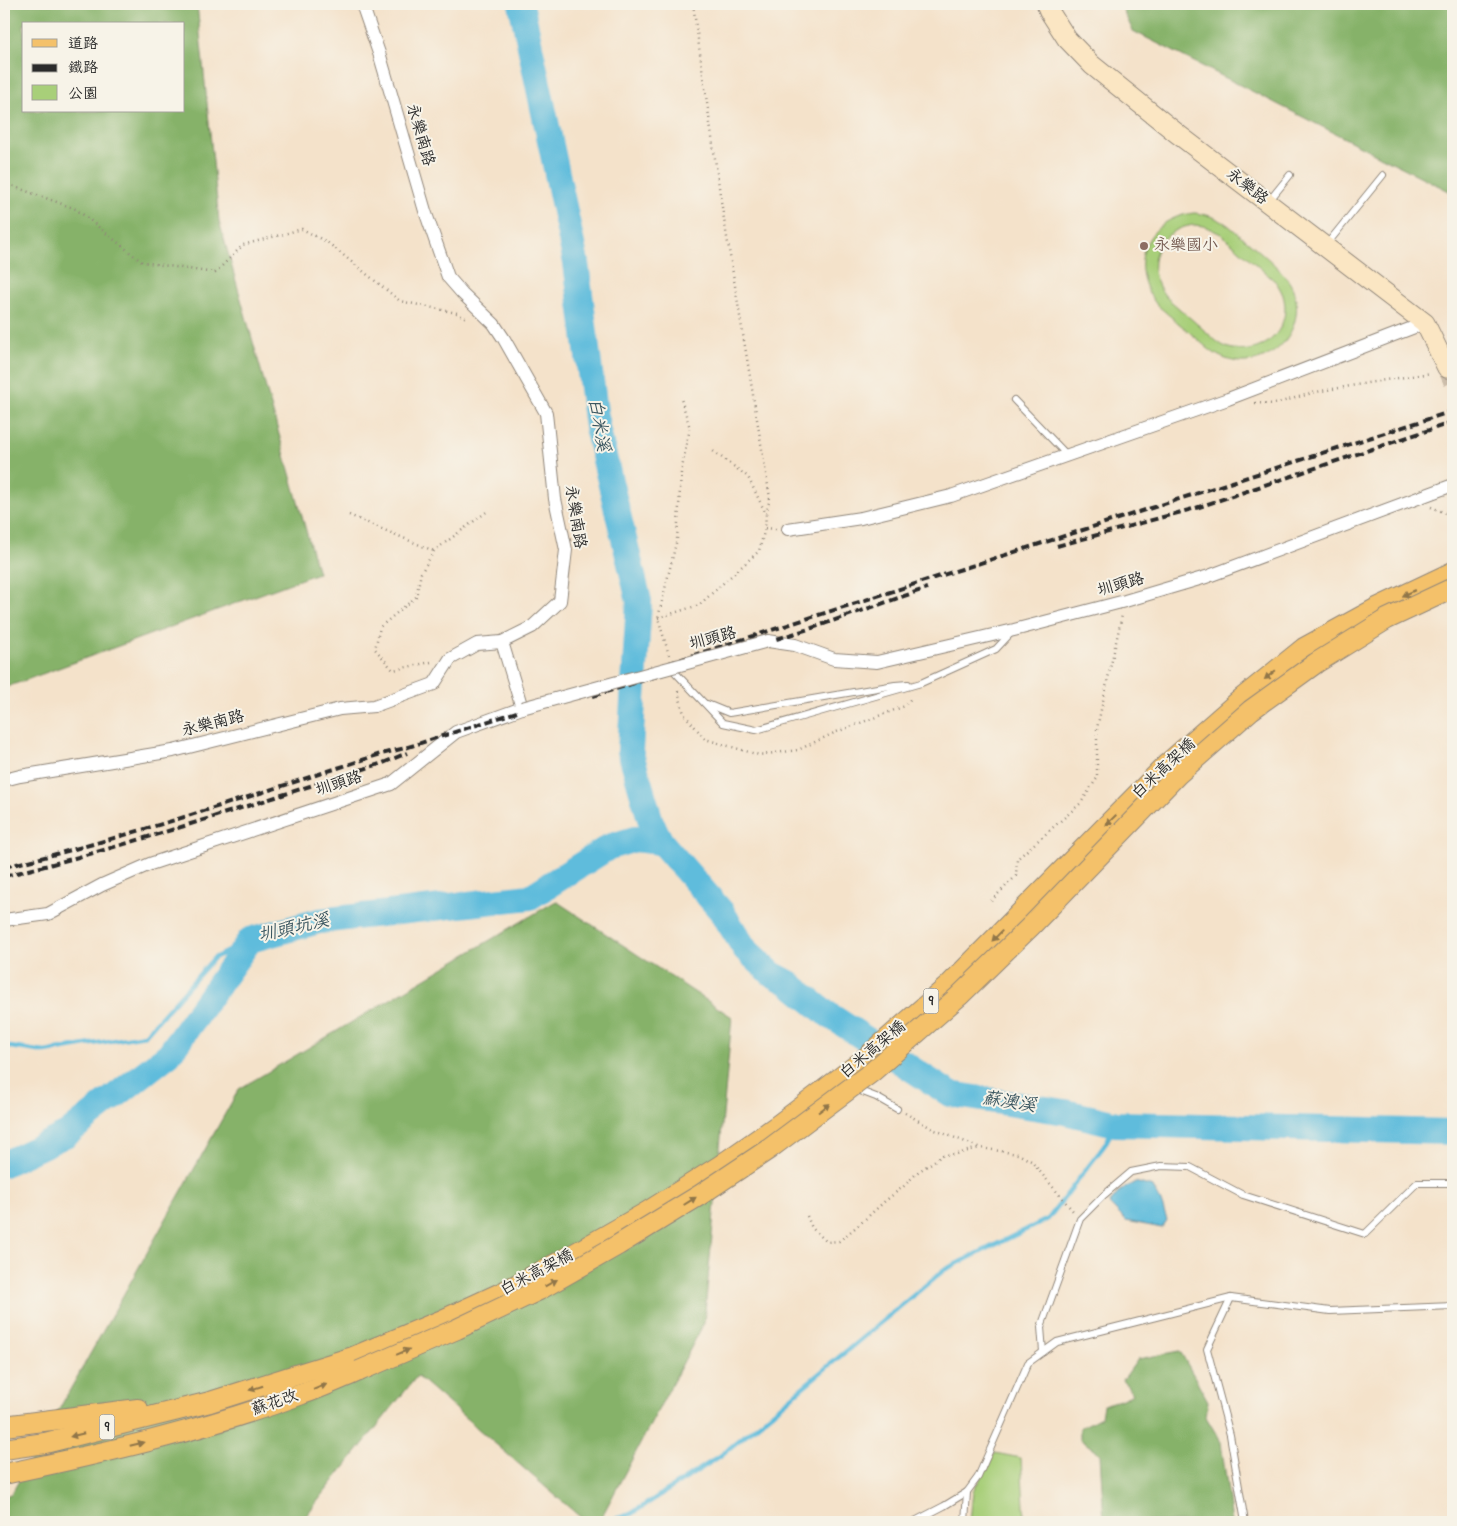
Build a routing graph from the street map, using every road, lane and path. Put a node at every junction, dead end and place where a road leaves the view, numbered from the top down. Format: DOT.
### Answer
graph roads {
  1 [pos="362,4"];
  2 [pos="692,4"];
  3 [pos="1046,4"];
  4 [pos="1290,175"];
  5 [pos="1383,175"];
  6 [pos="4,183"];
  7 [pos="1267,203"];
  8 [pos="1325,247"];
  9 [pos="472,322"];
  10 [pos="1425,324"];
  11 [pos="1439,370"];
  12 [pos="1228,399"];
  13 [pos="1014,400"];
  14 [pos="713,451"];
  15 [pos="1068,455"];
  16 [pos="1453,484"];
  17 [pos="489,510"];
  18 [pos="766,514"];
  19 [pos="349,515"];
  20 [pos="788,529"];
  21 [pos="434,551"];
  22 [pos="1453,572"];
  23 [pos="1453,588"];
  24 [pos="1125,601"];
  25 [pos="658,618"];
  26 [pos="1014,630"];
  27 [pos="502,642"];
  28 [pos="450,659"];
  29 [pos="672,669"];
  30 [pos="922,683"];
  31 [pos="703,702"];
  32 [pos="522,708"];
  33 [pos="4,780"];
  34 [pos="991,901"];
  35 [pos="4,920"];
  36 [pos="848,1082"];
  37 [pos="897,1109"];
  38 [pos="981,1148"];
  39 [pos="1453,1183"];
  40 [pos="1069,1206"];
  41 [pos="807,1216"];
  42 [pos="1231,1298"];
  43 [pos="1453,1306"];
  44 [pos="1043,1352"];
  45 [pos="356,1364"];
  46 [pos="210,1402"];
  47 [pos="4,1426"];
  48 [pos="4,1449"];
  49 [pos="4,1474"];
  50 [pos="967,1492"];
  51 [pos="913,1522"];
  52 [pos="965,1522"];
  53 [pos="1245,1522"];
  1 -- 27 [label="street, 永樂南路"];
  2 -- 18 [label="path"];
  3 -- 7 [label="street, 永樂路"];
  4 -- 7 [label="lane"];
  5 -- 8 [label="lane"];
  6 -- 9 [label="path"];
  7 -- 8 [label="street, 永樂路"];
  8 -- 10 [label="street, 永樂路"];
  10 -- 11 [label="street, 永樂路"];
  10 -- 12 [label="street"];
  11 -- 12 [label="path"];
  12 -- 15 [label="street"];
  13 -- 15 [label="lane"];
  14 -- 18 [label="path"];
  15 -- 20 [label="street"];
  16 -- 24 [label="street, 圳頭路"];
  17 -- 21 [label="path"];
  18 -- 25 [label="path"];
  19 -- 21 [label="path"];
  21 -- 28 [label="path"];
  22 -- 36 [label="main road, 白米高架橋 / 9, one-way"];
  23 -- 36 [label="main road, 白米高架橋 / 9, bridge"];
  24 -- 26 [label="street, 圳頭路"];
  24 -- 34 [label="path"];
  26 -- 30 [label="lane"];
  26 -- 32 [label="street, 圳頭路, bridge"];
  27 -- 28 [label="street, 永樂南路"];
  27 -- 32 [label="street"];
  28 -- 33 [label="street, 永樂南路"];
  29 -- 31 [label="lane"];
  30 -- 31 [label="lane"];
  30 -- 31 [label="lane"];
  32 -- 35 [label="street, 圳頭路"];
  36 -- 37 [label="lane"];
  36 -- 45 [label="main road, 白米高架橋 / 9, bridge"];
  37 -- 38 [label="path"];
  38 -- 40 [label="path"];
  38 -- 41 [label="path"];
  39 -- 44 [label="lane"];
  42 -- 43 [label="lane"];
  42 -- 44 [label="lane"];
  42 -- 53 [label="lane"];
  44 -- 50 [label="lane"];
  45 -- 46 [label="main road, 蘇花改 / 9, one-way"];
  49 -- 45 [label="main road, 蘇花改 / 9, one-way"];
  46 -- 47 [label="main road"];
  46 -- 48 [label="main road, 9, one-way"];
  50 -- 51 [label="lane"];
  50 -- 52 [label="lane"];
}
